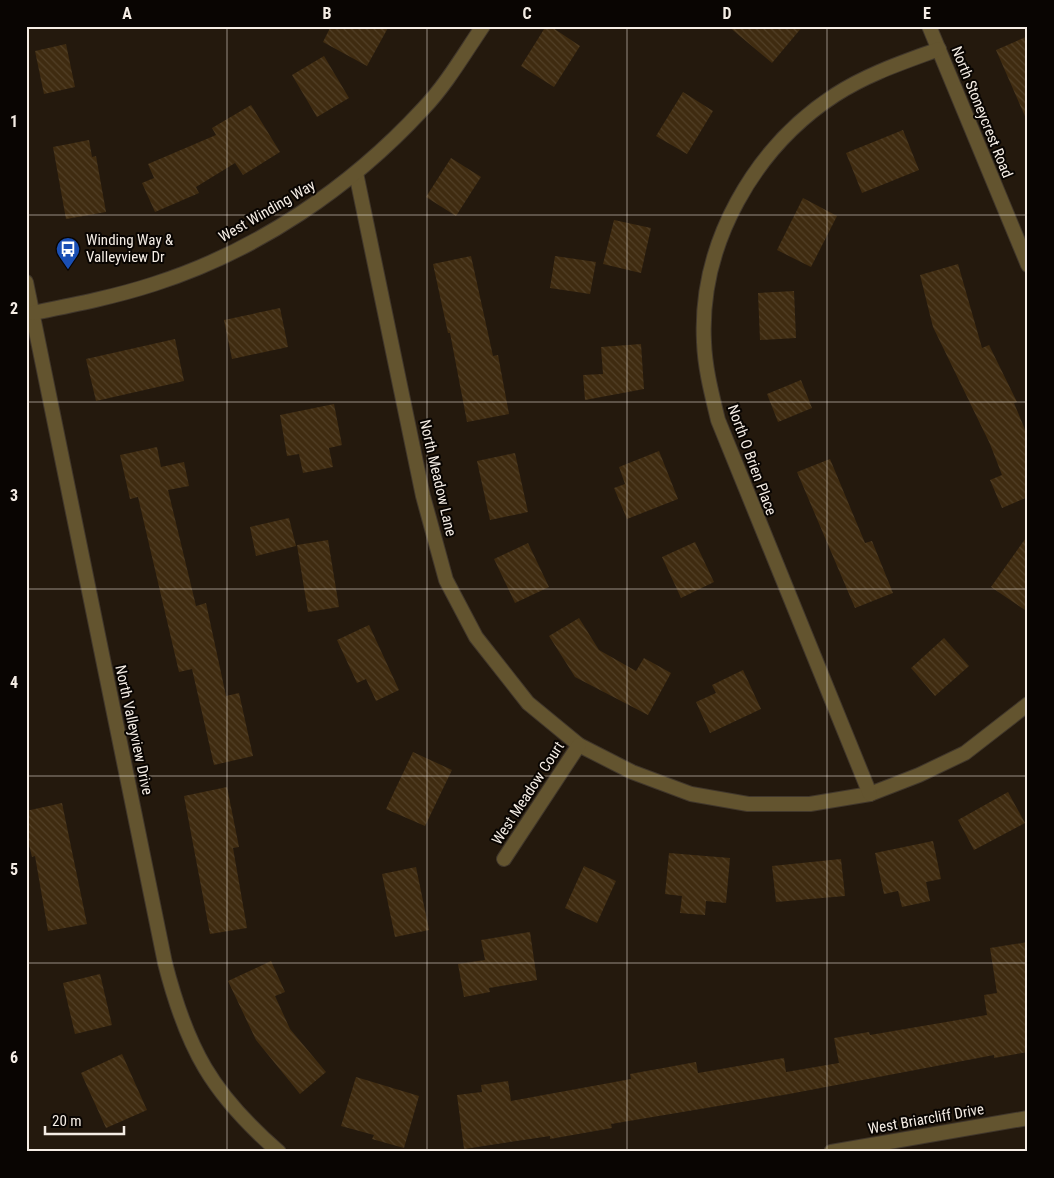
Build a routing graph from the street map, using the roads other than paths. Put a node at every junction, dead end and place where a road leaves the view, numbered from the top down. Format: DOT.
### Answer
graph roads {
  1 [pos="483,26"];
  2 [pos="929,26"];
  3 [pos="939,49"];
  4 [pos="356,173"];
  5 [pos="1028,265"];
  6 [pos="26,282"];
  7 [pos="33,313"];
  8 [pos="1028,704"];
  9 [pos="579,745"];
  10 [pos="870,794"];
  11 [pos="504,859"];
  12 [pos="1028,1118"];
  13 [pos="280,1152"];
  14 [pos="831,1152"];
  1 -- 4 [label="street, West Winding Way"];
  2 -- 3 [label="street, North Stoneycrest Road"];
  3 -- 5 [label="street, North Stoneycrest Road"];
  3 -- 10 [label="street, North O Brien Place"];
  4 -- 7 [label="street, West Winding Way"];
  4 -- 9 [label="street, North Meadow Lane"];
  6 -- 7 [label="street, North Valleyview Drive"];
  7 -- 13 [label="street, North Valleyview Drive"];
  8 -- 10 [label="street, North Meadow Lane"];
  9 -- 10 [label="street, North Meadow Lane"];
  9 -- 11 [label="street, West Meadow Court"];
  12 -- 14 [label="street, West Briarcliff Drive"];
}
